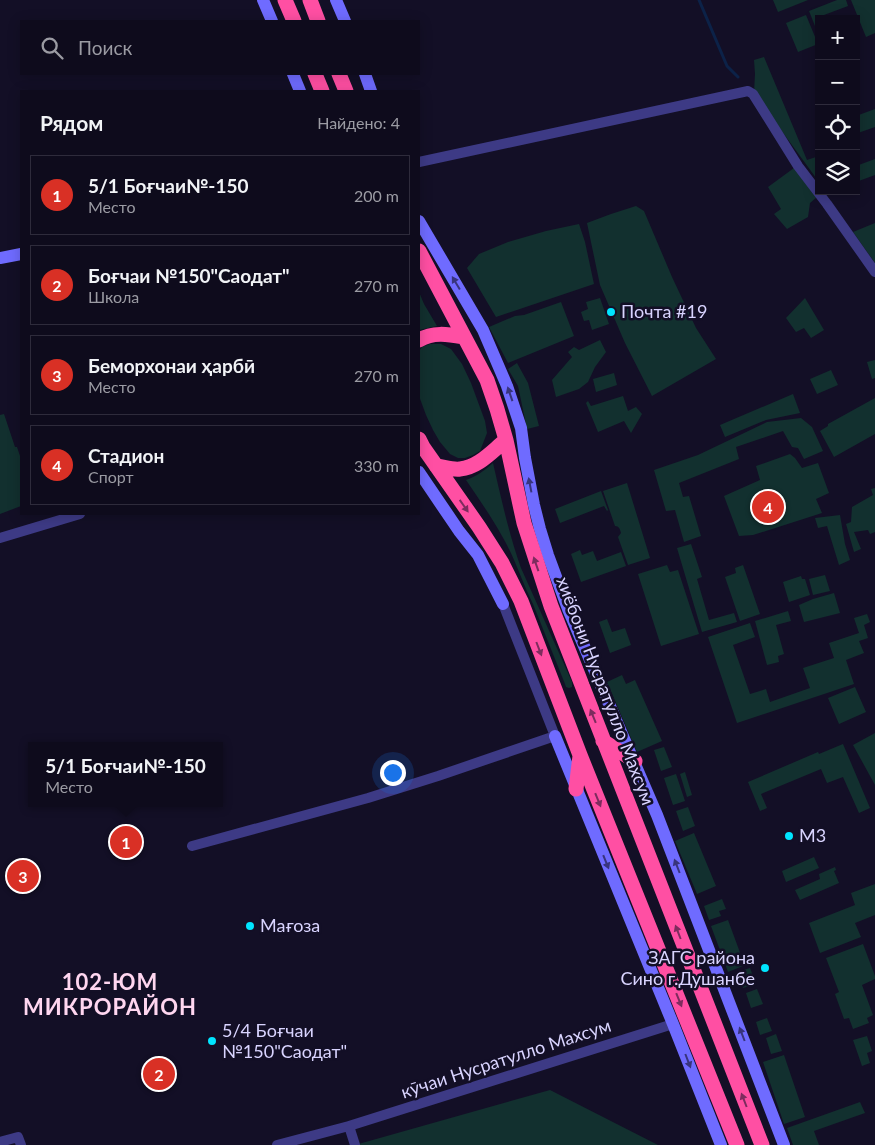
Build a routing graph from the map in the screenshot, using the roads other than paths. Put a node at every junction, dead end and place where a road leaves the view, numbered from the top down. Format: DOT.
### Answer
graph roads {
  1 [pos="263,0"];
  2 [pos="285,0"];
  3 [pos="310,0"];
  4 [pos="336,0"];
  5 [pos="272,20"];
  6 [pos="294,20"];
  7 [pos="318,20"];
  8 [pos="345,20"];
  9 [pos="293,75"];
  10 [pos="315,75"];
  11 [pos="339,75"];
  12 [pos="365,75"];
  13 [pos="300,90"];
  14 [pos="322,90"];
  15 [pos="346,90"];
  16 [pos="371,90"];
  17 [pos="420,162"];
  18 [pos="420,223"];
  19 [pos="420,253"];
  20 [pos="20,254"];
  21 [pos="0,258"];
  22 [pos="875,272"];
  23 [pos="463,337"];
  24 [pos="420,339"];
  25 [pos="506,440"];
  26 [pos="420,441"];
  27 [pos="436,466"];
  28 [pos="420,473"];
  29 [pos="77,515"];
  30 [pos="0,538"];
  31 [pos="503,604"];
  32 [pos="555,736"];
  33 [pos="603,741"];
  34 [pos="580,755"];
  35 [pos="634,761"];
  36 [pos="576,788"];
  37 [pos="192,846"];
  38 [pos="673,1024"];
  39 [pos="350,1126"];
  40 [pos="0,1142"];
  41 [pos="21,1145"];
  42 [pos="277,1145"];
  43 [pos="354,1145"];
  44 [pos="721,1145"];
  45 [pos="737,1145"];
  46 [pos="762,1145"];
  47 [pos="784,1145"];
  1 -- 5 [label="street"];
  2 -- 6 [label="highway"];
  3 -- 7 [label="highway"];
  4 -- 8 [label="street"];
  9 -- 13 [label="street"];
  10 -- 14 [label="highway"];
  11 -- 15 [label="highway"];
  12 -- 16 [label="street"];
  17 -- 22 [label="street"];
  35 -- 18 [label="street, one-way"];
  19 -- 23 [label="highway, хиёбони Нусратулло Махсум"];
  20 -- 21 [label="street"];
  23 -- 24 [label="highway"];
  23 -- 25 [label="highway, хиёбони Нусратулло Махсум"];
  25 -- 27 [label="highway"];
  33 -- 25 [label="highway, хиёбони Нусратулло Махсум, one-way"];
  26 -- 27 [label="highway"];
  27 -- 34 [label="highway, one-way"];
  28 -- 31 [label="street"];
  29 -- 30 [label="street"];
  31 -- 32 [label="street"];
  32 -- 36 [label="street"];
  32 -- 37 [label="street"];
  33 -- 35 [label="highway"];
  46 -- 33 [label="highway, хиёбони Нусратулло Махсум, one-way"];
  34 -- 36 [label="highway"];
  34 -- 45 [label="highway, one-way"];
  47 -- 35 [label="street, one-way"];
  36 -- 38 [label="street, one-way"];
  38 -- 39 [label="street, кӯчаи Нусратулло Махсум"];
  38 -- 44 [label="street, one-way"];
  39 -- 42 [label="street, кӯчаи Нусратулло Махсум"];
  39 -- 43 [label="street"];
  40 -- 41 [label="street"];
}
